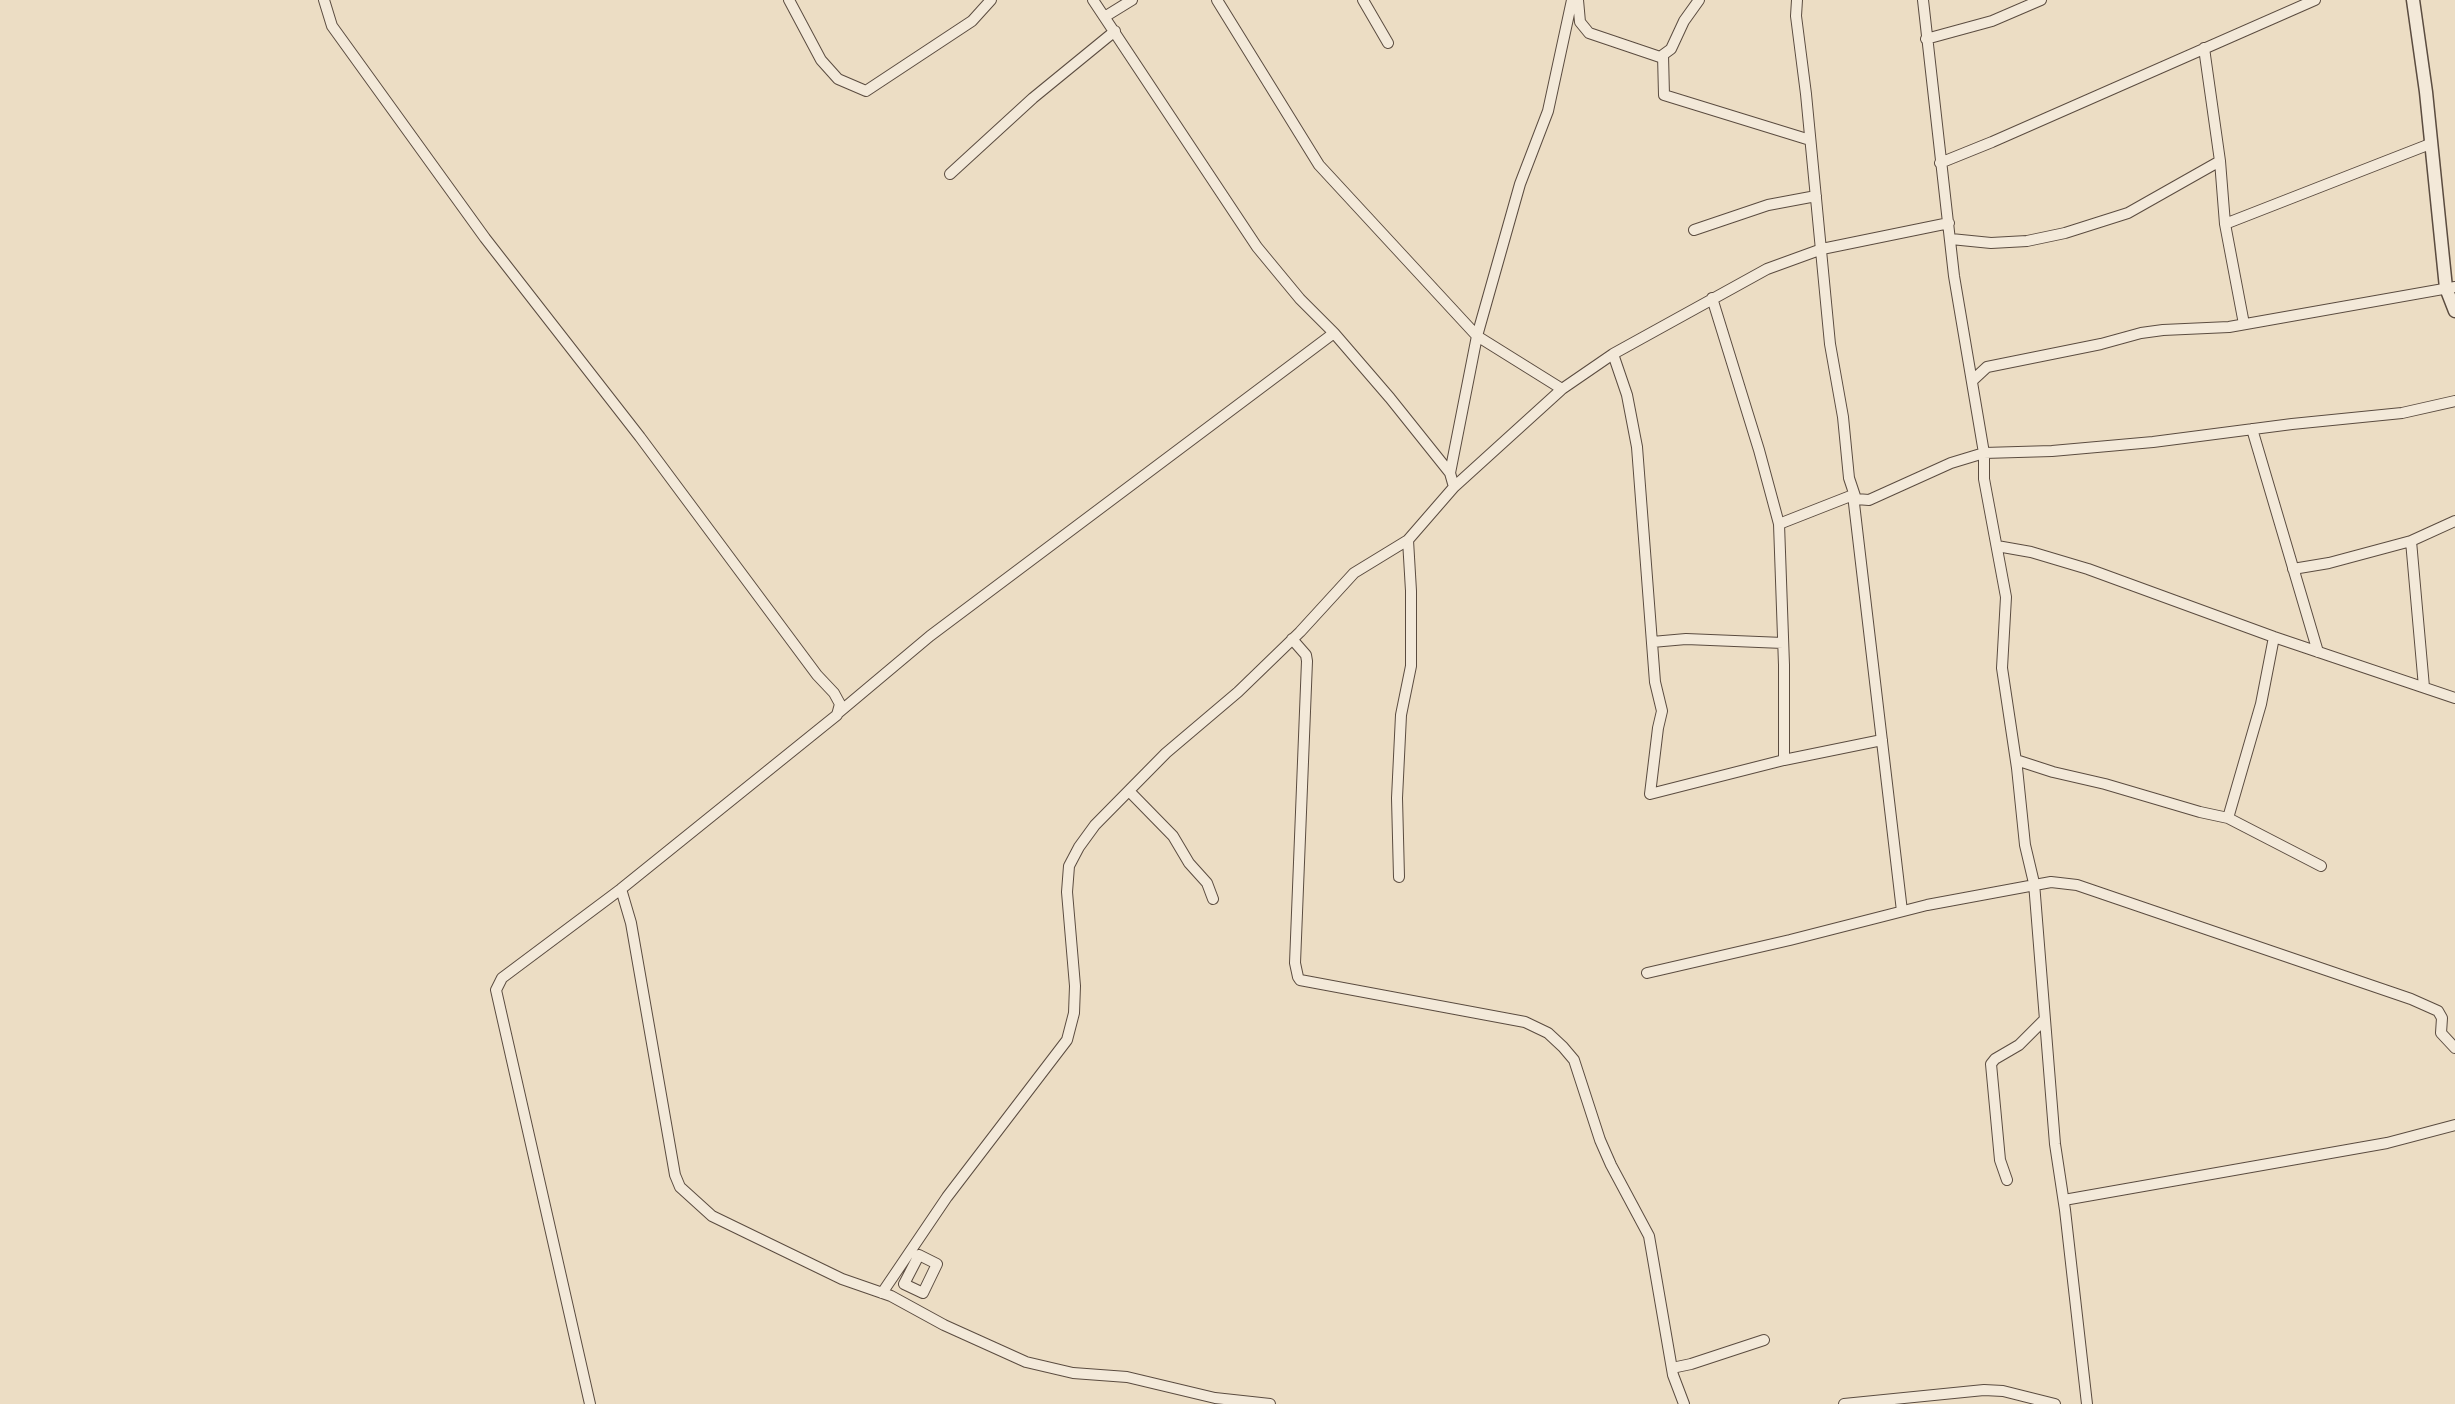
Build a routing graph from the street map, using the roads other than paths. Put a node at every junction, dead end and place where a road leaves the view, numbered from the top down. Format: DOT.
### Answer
graph roads {
  1 [pos="324,0"];
  2 [pos="789,0"];
  3 [pos="991,0"];
  4 [pos="1094,0"];
  5 [pos="1132,0"];
  6 [pos="1218,0"];
  7 [pos="1362,0"];
  8 [pos="1572,0"];
  9 [pos="1578,0"];
  10 [pos="1699,0"];
  11 [pos="1796,0"];
  12 [pos="1922,0"];
  13 [pos="2041,0"];
  14 [pos="2315,0"];
  15 [pos="2413,0"];
  16 [pos="1106,16"];
  17 [pos="1115,31"];
  18 [pos="1926,39"];
  19 [pos="1388,42"];
  20 [pos="2204,48"];
  21 [pos="1663,55"];
  22 [pos="1810,140"];
  23 [pos="2430,144"];
  24 [pos="2220,161"];
  25 [pos="1940,163"];
  26 [pos="950,174"];
  27 [pos="1816,196"];
  28 [pos="1949,223"];
  29 [pos="2225,224"];
  30 [pos="1694,230"];
  31 [pos="1951,239"];
  32 [pos="1822,249"];
  33 [pos="2451,287"];
  34 [pos="1712,298"];
  35 [pos="2455,311"];
  36 [pos="2244,324"];
  37 [pos="1334,332"];
  38 [pos="1477,336"];
  39 [pos="1613,354"];
  40 [pos="1969,359"];
  41 [pos="1988,367"];
  42 [pos="1973,380"];
  43 [pos="1562,388"];
  44 [pos="2455,401"];
  45 [pos="2252,429"];
  46 [pos="1984,454"];
  47 [pos="1450,473"];
  48 [pos="1454,487"];
  49 [pos="1852,495"];
  50 [pos="2455,520"];
  51 [pos="1779,524"];
  52 [pos="1408,540"];
  53 [pos="2411,541"];
  54 [pos="1997,546"];
  55 [pos="2293,569"];
  56 [pos="2274,637"];
  57 [pos="1292,639"];
  58 [pos="1652,642"];
  59 [pos="1783,643"];
  60 [pos="2318,652"];
  61 [pos="2424,687"];
  62 [pos="2455,698"];
  63 [pos="836,715"];
  64 [pos="1882,740"];
  65 [pos="1784,760"];
  66 [pos="2016,760"];
  67 [pos="1129,791"];
  68 [pos="2228,818"];
  69 [pos="2321,866"];
  70 [pos="1399,877"];
  71 [pos="2034,883"];
  72 [pos="621,889"];
  73 [pos="1213,899"];
  74 [pos="1902,911"];
  75 [pos="1647,973"];
  76 [pos="2044,1020"];
  77 [pos="2455,1048"];
  78 [pos="2455,1124"];
  79 [pos="2007,1180"];
  80 [pos="2064,1200"];
  81 [pos="882,1293"];
  82 [pos="1764,1340"];
  83 [pos="1672,1368"];
  84 [pos="590,1404"];
  85 [pos="1270,1404"];
  86 [pos="1684,1404"];
  87 [pos="1844,1404"];
  88 [pos="2055,1404"];
  89 [pos="2086,1404"];
  1 -- 63 [label="street"];
  2 -- 3 [label="street"];
  4 -- 16 [label="street"];
  5 -- 16 [label="street"];
  6 -- 38 [label="street"];
  7 -- 19 [label="street"];
  8 -- 38 [label="street"];
  9 -- 21 [label="street"];
  10 -- 21 [label="street"];
  11 -- 22 [label="street"];
  12 -- 18 [label="street"];
  13 -- 18 [label="street"];
  14 -- 20 [label="street"];
  15 -- 23 [label="street"];
  16 -- 17 [label="street"];
  17 -- 26 [label="street"];
  17 -- 37 [label="street"];
  18 -- 25 [label="street"];
  20 -- 24 [label="street"];
  20 -- 25 [label="street"];
  21 -- 22 [label="street"];
  22 -- 27 [label="street"];
  23 -- 29 [label="street"];
  23 -- 33 [label="street"];
  24 -- 29 [label="street"];
  24 -- 31 [label="street"];
  25 -- 28 [label="street"];
  27 -- 30 [label="street"];
  27 -- 32 [label="street"];
  28 -- 31 [label="street"];
  28 -- 32 [label="street"];
  29 -- 36 [label="street"];
  31 -- 40 [label="street"];
  32 -- 34 [label="street"];
  32 -- 49 [label="street"];
  33 -- 35 [label="street"];
  33 -- 36 [label="street"];
  34 -- 39 [label="street"];
  34 -- 51 [label="street"];
  36 -- 41 [label="street"];
  37 -- 47 [label="street"];
  37 -- 63 [label="street"];
  38 -- 43 [label="street"];
  38 -- 47 [label="street"];
  39 -- 43 [label="street"];
  39 -- 58 [label="street"];
  40 -- 41 [label="street"];
  40 -- 42 [label="street"];
  41 -- 42 [label="street"];
  42 -- 46 [label="street"];
  43 -- 48 [label="street"];
  44 -- 45 [label="street"];
  45 -- 46 [label="street"];
  45 -- 55 [label="street"];
  46 -- 49 [label="street"];
  46 -- 54 [label="street"];
  47 -- 48 [label="street"];
  48 -- 52 [label="street"];
  49 -- 51 [label="street"];
  49 -- 64 [label="street"];
  50 -- 53 [label="street"];
  51 -- 59 [label="street"];
  52 -- 57 [label="street"];
  52 -- 70 [label="street"];
  53 -- 55 [label="street"];
  53 -- 61 [label="street"];
  54 -- 56 [label="street"];
  54 -- 66 [label="street"];
  55 -- 60 [label="street"];
  56 -- 60 [label="street"];
  56 -- 68 [label="street"];
  57 -- 67 [label="street"];
  57 -- 83 [label="street"];
  58 -- 59 [label="street"];
  58 -- 65 [label="street"];
  59 -- 65 [label="street"];
  60 -- 61 [label="street"];
  61 -- 62 [label="street"];
  63 -- 72 [label="street"];
  64 -- 65 [label="street"];
  64 -- 74 [label="street"];
  66 -- 68 [label="street"];
  66 -- 71 [label="street"];
  67 -- 73 [label="street"];
  67 -- 81 [label="street"];
  68 -- 69 [label="street"];
  71 -- 74 [label="street"];
  71 -- 76 [label="street"];
  71 -- 77 [label="street"];
  72 -- 81 [label="street"];
  72 -- 84 [label="street"];
  74 -- 75 [label="street"];
  76 -- 79 [label="street"];
  76 -- 80 [label="street"];
  78 -- 80 [label="street"];
  80 -- 89 [label="street"];
  81 -- 85 [label="street"];
  82 -- 83 [label="street"];
  83 -- 86 [label="street"];
  87 -- 88 [label="street"];
}
